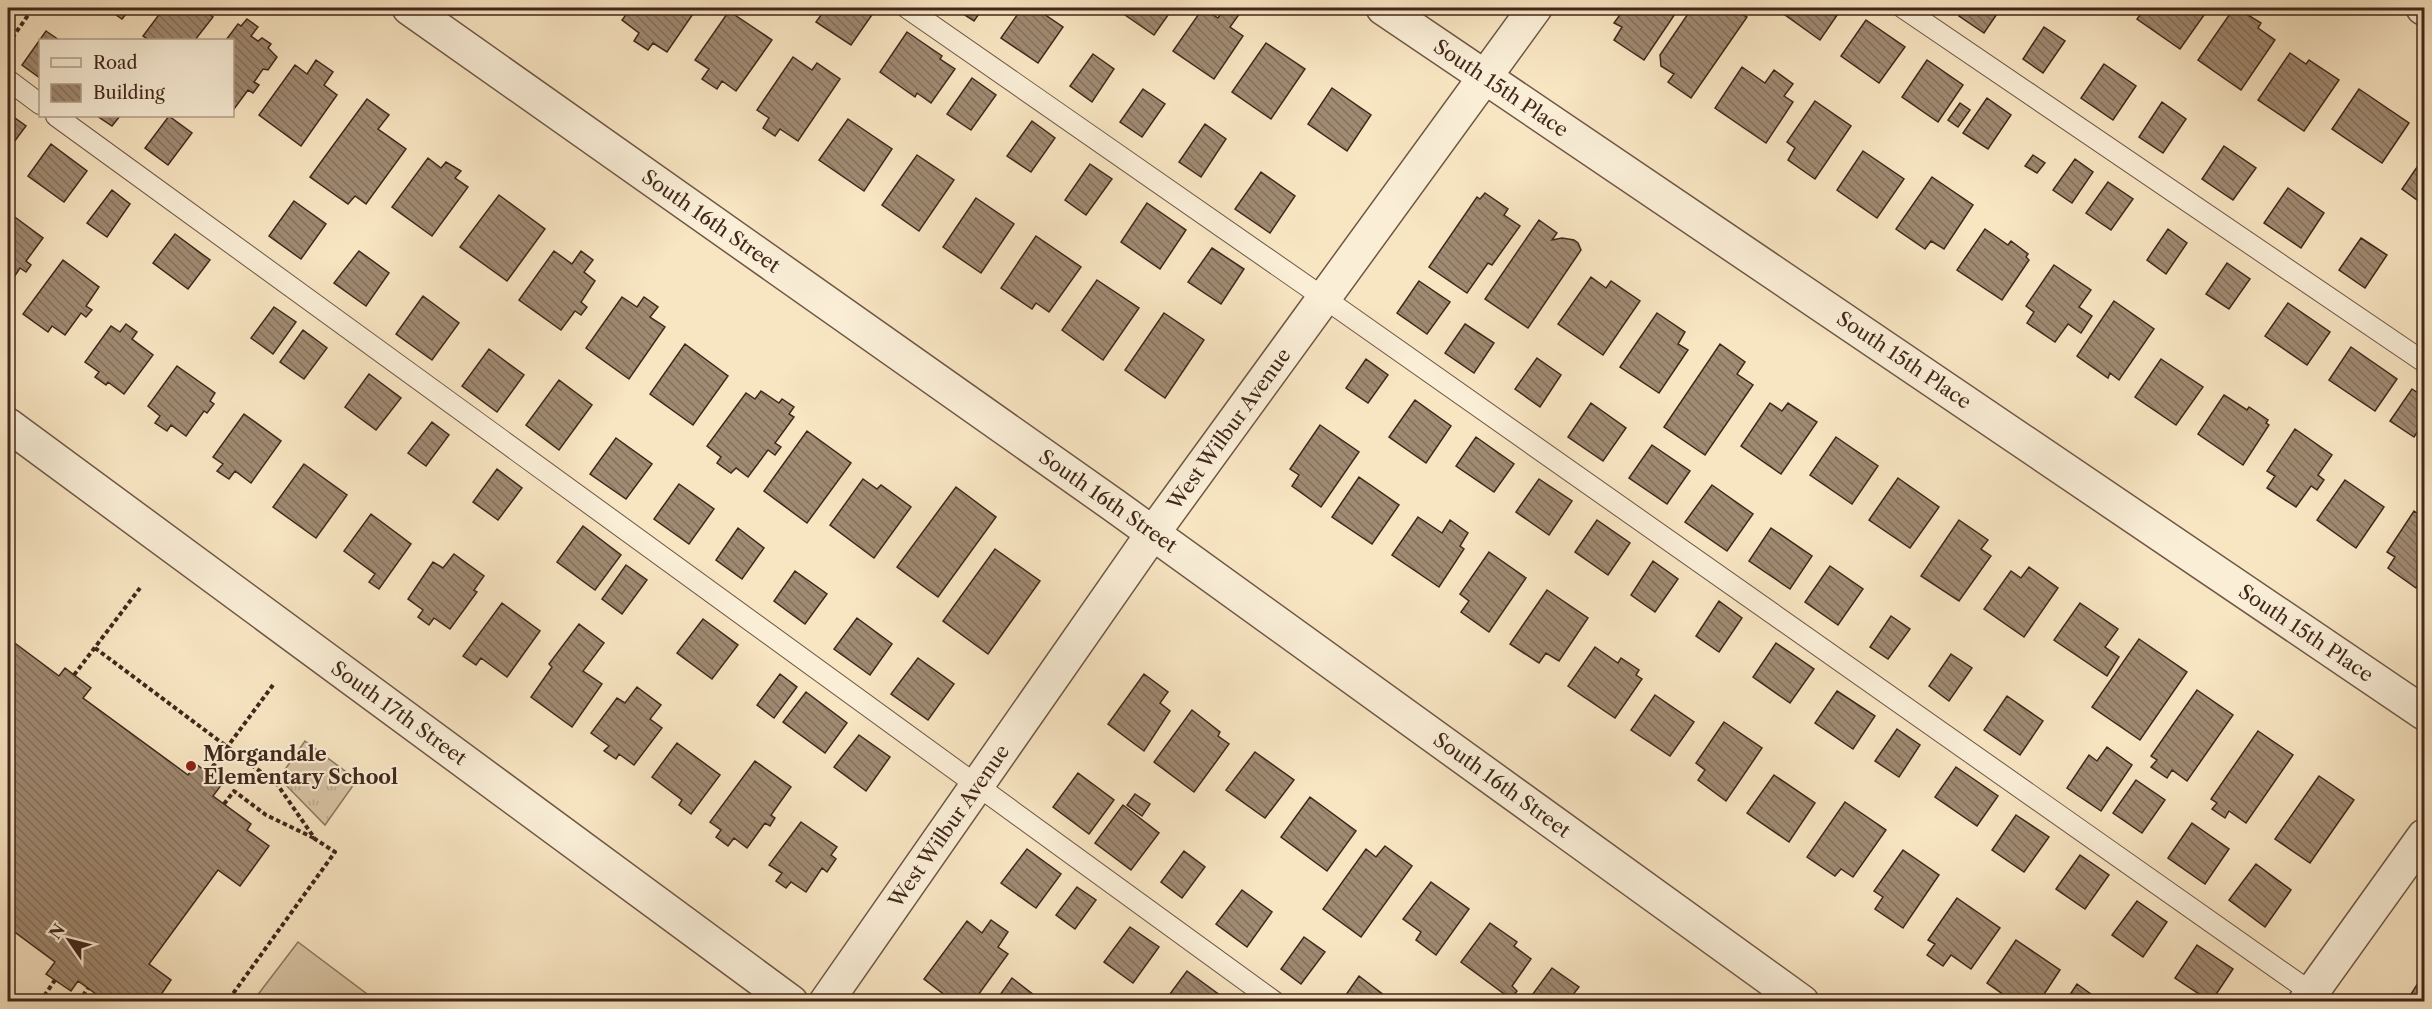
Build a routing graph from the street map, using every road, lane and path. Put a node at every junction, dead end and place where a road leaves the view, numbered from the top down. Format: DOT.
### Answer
graph roads {
  1 [pos="33,8"];
  2 [pos="409,8"];
  3 [pos="907,8"];
  4 [pos="1383,8"];
  5 [pos="1535,8"];
  6 [pos="1903,8"];
  7 [pos="8,44"];
  8 [pos="1485,77"];
  9 [pos="8,80"];
  10 [pos="39,103"];
  11 [pos="57,117"];
  12 [pos="1324,298"];
  13 [pos="2424,362"];
  14 [pos="8,425"];
  15 [pos="1153,533"];
  16 [pos="140,588"];
  17 [pos="95,648"];
  18 [pos="74,675"];
  19 [pos="273,685"];
  20 [pos="2424,713"];
  21 [pos="228,747"];
  22 [pos="208,773"];
  23 [pos="978,785"];
  24 [pos="224,804"];
  25 [pos="2424,836"];
  26 [pos="315,839"];
  27 [pos="55,980"];
  28 [pos="88,988"];
  29 [pos="2313,999"];
  30 [pos="40,1002"];
  31 [pos="79,1002"];
  32 [pos="227,1002"];
  33 [pos="791,1002"];
  34 [pos="826,1002"];
  35 [pos="1275,1002"];
  36 [pos="1802,1002"];
  1 -- 7 [label="path"];
  2 -- 15 [label="street, South 16th Street"];
  3 -- 12 [label="lane"];
  4 -- 8 [label="street, South 15th Place"];
  5 -- 8 [label="street, West Wilbur Avenue"];
  6 -- 13 [label="lane"];
  8 -- 12 [label="street, West Wilbur Avenue"];
  8 -- 20 [label="street, South 15th Place"];
  9 -- 10 [label="lane"];
  11 -- 23 [label="lane"];
  12 -- 15 [label="street, West Wilbur Avenue"];
  12 -- 29 [label="lane"];
  14 -- 33 [label="street, South 17th Street"];
  15 -- 23 [label="street, West Wilbur Avenue"];
  15 -- 36 [label="street, South 16th Street"];
  16 -- 17 [label="path"];
  17 -- 18 [label="path"];
  17 -- 21 [label="path"];
  19 -- 21 [label="path"];
  21 -- 22 [label="path"];
  21 -- 26 [label="path"];
  23 -- 34 [label="street, West Wilbur Avenue"];
  23 -- 35 [label="lane"];
  24 -- 26 [label="path"];
  25 -- 29 [label="street"];
  26 -- 32 [label="path"];
  27 -- 30 [label="path"];
  28 -- 31 [label="path"];
}
